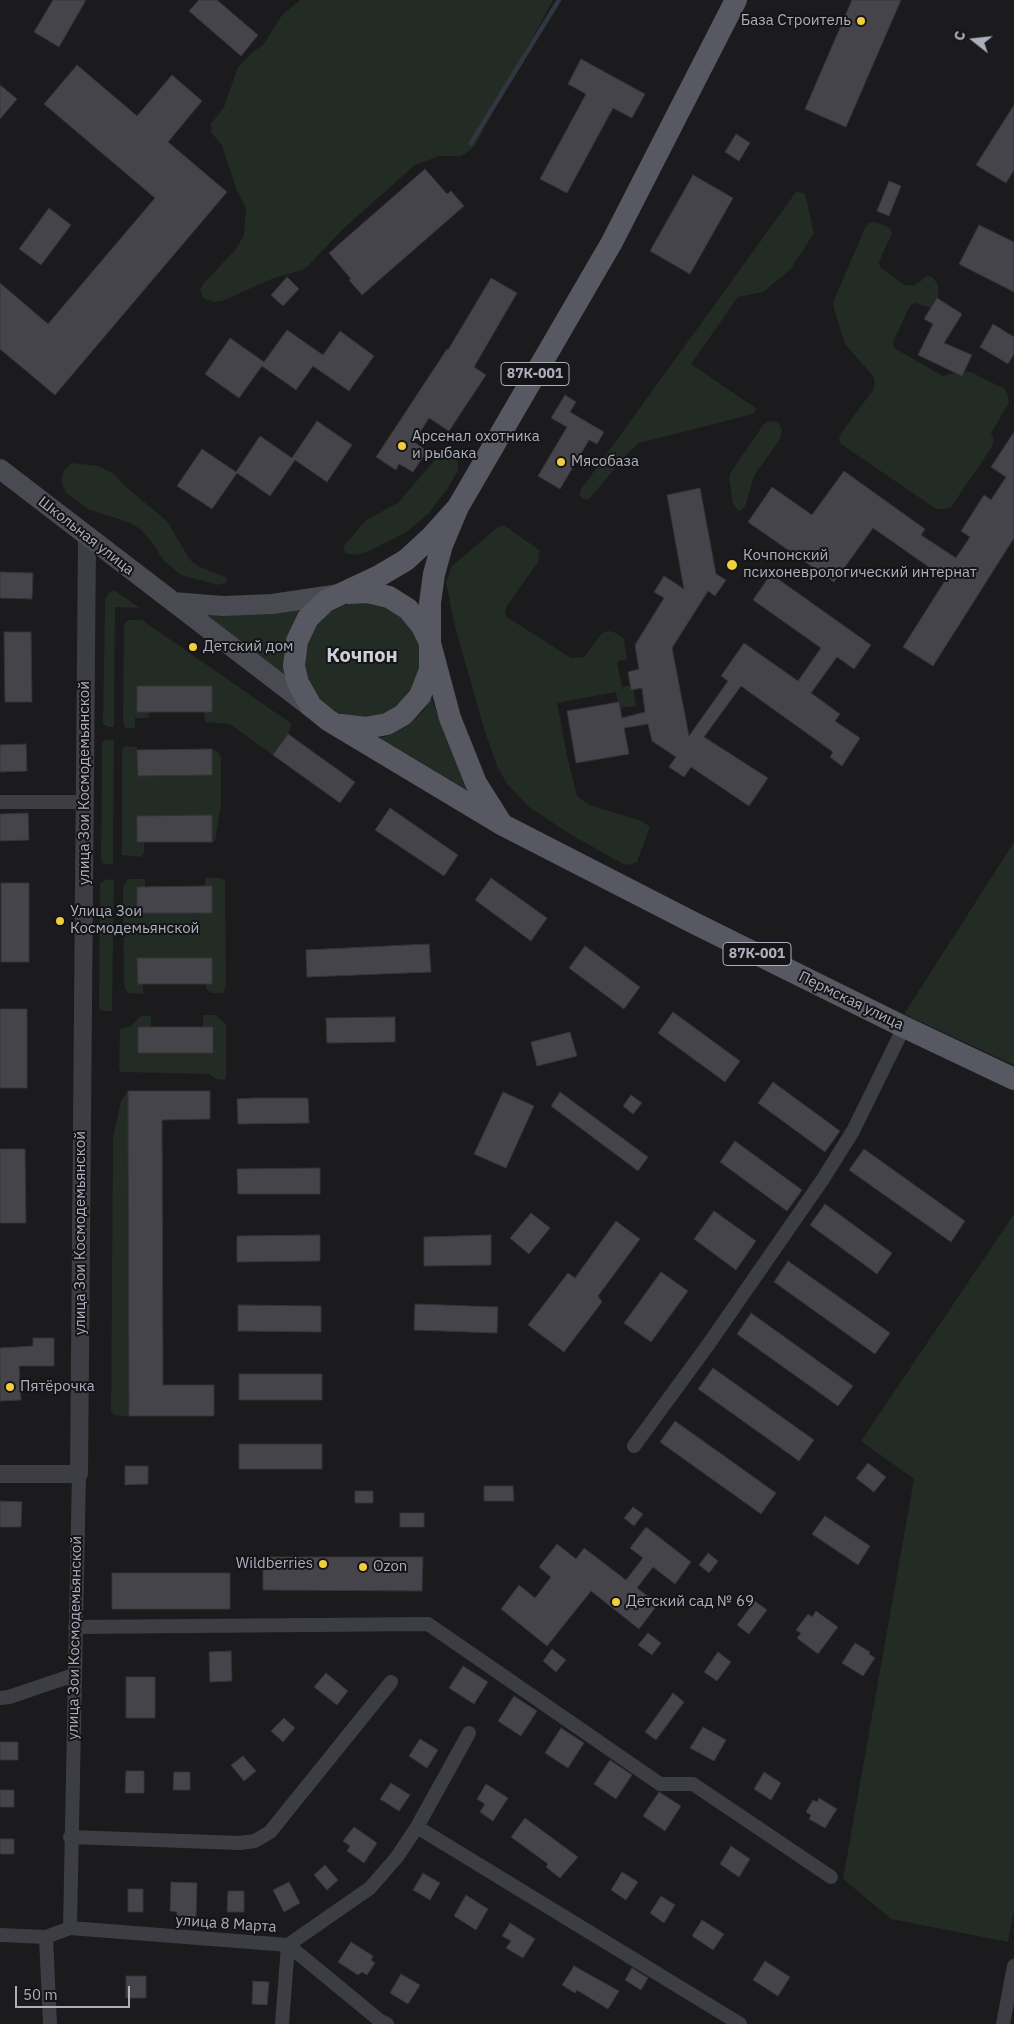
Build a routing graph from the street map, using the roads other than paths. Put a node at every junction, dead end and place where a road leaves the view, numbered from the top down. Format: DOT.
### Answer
graph roads {
  1 [pos="736,0"];
  2 [pos="0,469"];
  3 [pos="458,507"];
  4 [pos="87,538"];
  5 [pos="340,594"];
  6 [pos="173,602"];
  7 [pos="430,644"];
  8 [pos="328,720"];
  9 [pos="0,802"];
  10 [pos="85,802"];
  11 [pos="503,825"];
  12 [pos="904,1027"];
  13 [pos="1014,1079"];
  14 [pos="634,1446"];
  15 [pos="0,1474"];
  16 [pos="79,1474"];
  17 [pos="76,1627"];
  18 [pos="74,1675"];
  19 [pos="391,1682"];
  20 [pos="0,1698"];
  21 [pos="469,1733"];
  22 [pos="417,1827"];
  23 [pos="70,1838"];
  24 [pos="831,1877"];
  25 [pos="70,1928"];
  26 [pos="0,1935"];
  27 [pos="46,1937"];
  28 [pos="288,1945"];
  29 [pos="1014,1966"];
  30 [pos="50,2024"];
  31 [pos="282,2024"];
  32 [pos="387,2024"];
  33 [pos="740,2024"];
  34 [pos="1003,2024"];
  1 -- 3 [label="main road, 87К-001"];
  2 -- 4 [label="main road, Школьная улица"];
  3 -- 5 [label="main road, 87К-001"];
  3 -- 7 [label="main road, 87К-001"];
  4 -- 6 [label="main road, Школьная улица"];
  4 -- 10 [label="street, улица Зои Космодемьянской"];
  5 -- 6 [label="main road"];
  5 -- 7 [label="main road, 87К-001"];
  5 -- 8 [label="main road, 87К-001"];
  6 -- 8 [label="main road, Школьная улица"];
  7 -- 8 [label="main road, 87К-001"];
  7 -- 11 [label="main road, 87К-001"];
  8 -- 11 [label="main road, 87К-001"];
  9 -- 10 [label="street"];
  10 -- 16 [label="street, улица Зои Космодемьянской"];
  11 -- 12 [label="main road, Пермская улица / 87К-001"];
  12 -- 13 [label="main road, Пермская улица / 87К-001"];
  12 -- 14 [label="street"];
  15 -- 16 [label="street"];
  16 -- 17 [label="street, улица Зои Космодемьянской"];
  17 -- 18 [label="street, улица Зои Космодемьянской"];
  17 -- 24 [label="street"];
  18 -- 20 [label="street"];
  18 -- 23 [label="street, улица Зои Космодемьянской"];
  19 -- 23 [label="street"];
  21 -- 22 [label="street, улица 8 Марта"];
  22 -- 28 [label="street, улица 8 Марта"];
  22 -- 33 [label="street"];
  23 -- 25 [label="street, улица Зои Космодемьянской"];
  25 -- 27 [label="street, улица 8 Марта"];
  25 -- 28 [label="street, улица 8 Марта"];
  26 -- 27 [label="street, улица 8 Марта"];
  27 -- 30 [label="street"];
  28 -- 31 [label="street"];
  28 -- 32 [label="street"];
  29 -- 34 [label="street"];
}
